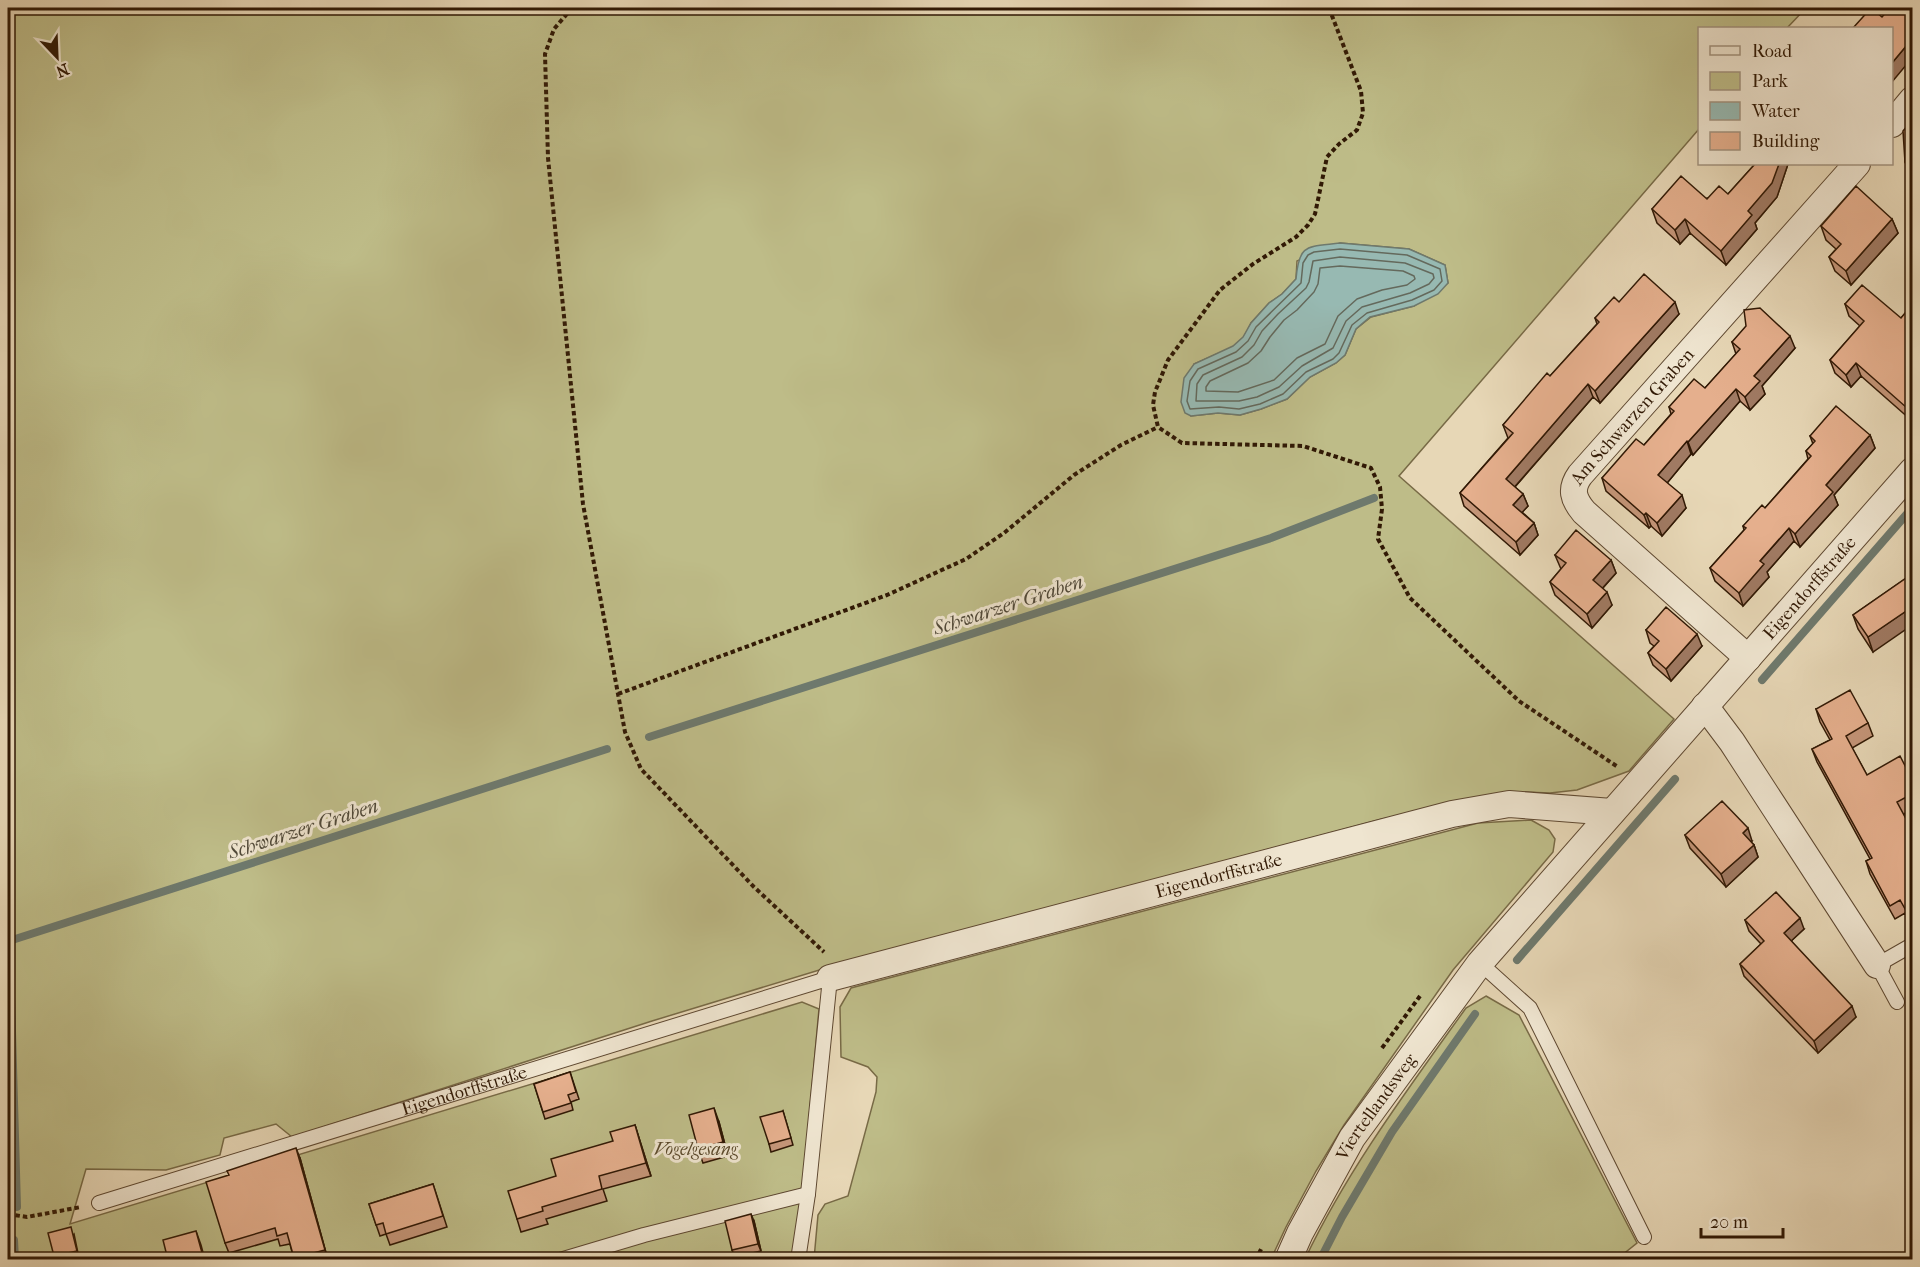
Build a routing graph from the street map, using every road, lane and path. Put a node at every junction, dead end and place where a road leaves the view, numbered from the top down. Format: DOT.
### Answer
graph roads {
  1 [pos="572,8"];
  2 [pos="1329,8"];
  3 [pos="1912,100"];
  4 [pos="1893,123"];
  5 [pos="1856,165"];
  6 [pos="1158,426"];
  7 [pos="1912,471"];
  8 [pos="1748,658"];
  9 [pos="618,694"];
  10 [pos="1705,706"];
  11 [pos="1640,781"];
  12 [pos="1612,812"];
  13 [pos="1524,914"];
  14 [pos="1912,945"];
  15 [pos="1480,963"];
  16 [pos="1877,965"];
  17 [pos="830,978"];
  18 [pos="1897,1002"];
  19 [pos="808,1194"];
  20 [pos="99,1203"];
  21 [pos="8,1214"];
  22 [pos="1644,1237"];
  23 [pos="560,1260"];
  24 [pos="798,1260"];
  25 [pos="1288,1260"];
  1 -- 9 [label="path"];
  2 -- 6 [label="path"];
  3 -- 4 [label="street"];
  5 -- 8 [label="street, Am Schwarzen Graben"];
  6 -- 9 [label="path"];
  6 -- 11 [label="path"];
  7 -- 8 [label="street, Eigendorffstraße"];
  8 -- 10 [label="street, Eigendorffstraße"];
  9 -- 17 [label="path"];
  10 -- 11 [label="street, Eigendorffstraße"];
  10 -- 16 [label="street"];
  11 -- 12 [label="street, Eigendorffstraße"];
  12 -- 13 [label="street, Eigendorffstraße"];
  12 -- 17 [label="street, Eigendorffstraße"];
  13 -- 15 [label="street, Viertellandsweg"];
  14 -- 16 [label="lane"];
  15 -- 22 [label="lane"];
  15 -- 25 [label="street, Viertellandsweg"];
  16 -- 18 [label="lane"];
  17 -- 19 [label="lane"];
  17 -- 20 [label="lane, Eigendorffstraße"];
  19 -- 23 [label="lane"];
  19 -- 24 [label="lane"];
  20 -- 21 [label="path"];
}
